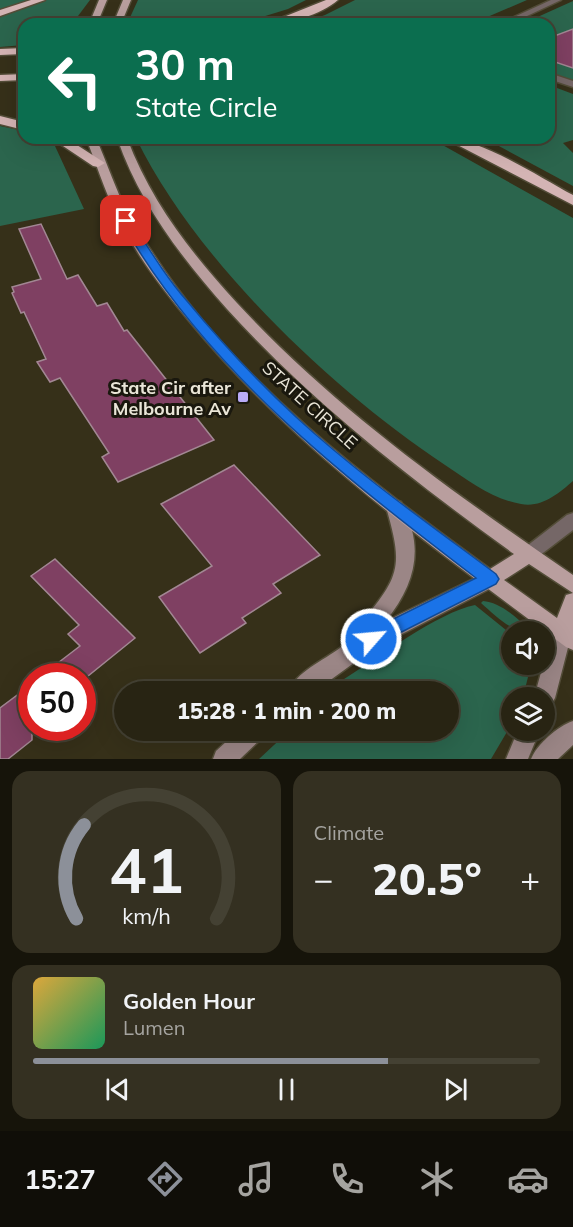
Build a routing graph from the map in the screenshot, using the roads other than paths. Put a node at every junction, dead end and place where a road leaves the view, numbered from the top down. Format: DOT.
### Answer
graph roads {
  1 [pos="40,0"];
  2 [pos="103,0"];
  3 [pos="127,0"];
  4 [pos="333,0"];
  5 [pos="557,0"];
  6 [pos="0,13"];
  7 [pos="96,18"];
  8 [pos="120,18"];
  9 [pos="290,18"];
  10 [pos="517,18"];
  11 [pos="18,51"];
  12 [pos="0,52"];
  13 [pos="18,77"];
  14 [pos="0,78"];
  15 [pos="555,78"];
  16 [pos="573,84"];
  17 [pos="0,113"];
  18 [pos="18,114"];
  19 [pos="0,120"];
  20 [pos="18,124"];
  21 [pos="67,144"];
  22 [pos="93,144"];
  23 [pos="125,144"];
  24 [pos="463,144"];
  25 [pos="98,162"];
  26 [pos="573,201"];
  27 [pos="395,507"];
  28 [pos="573,520"];
  29 [pos="529,554"];
  30 [pos="490,579"];
  31 [pos="573,585"];
  32 [pos="573,602"];
  33 [pos="567,637"];
  34 [pos="347,653"];
  35 [pos="312,681"];
  36 [pos="547,687"];
  37 [pos="573,731"];
  38 [pos="243,741"];
  39 [pos="524,741"];
  40 [pos="224,759"];
  41 [pos="517,759"];
  42 [pos="542,759"];
  1 -- 6 [label="highway"];
  2 -- 7 [label="main road"];
  3 -- 8 [label="main road"];
  4 -- 9 [label="highway"];
  5 -- 10 [label="street"];
  11 -- 12 [label="highway"];
  13 -- 14 [label="highway"];
  15 -- 16 [label="street"];
  17 -- 18 [label="highway"];
  19 -- 20 [label="highway"];
  21 -- 25 [label="highway"];
  22 -- 25 [label="main road, STATE CIRCLE"];
  23 -- 29 [label="main road, STATE CIRCLE"];
  24 -- 26 [label="highway"];
  25 -- 27 [label="main road, STATE CIRCLE"];
  27 -- 30 [label="main road, STATE CIRCLE"];
  27 -- 34 [label="main road"];
  28 -- 29 [label="street"];
  29 -- 30 [label="main road"];
  29 -- 31 [label="main road, STATE CIRCLE"];
  30 -- 33 [label="main road, STATE CIRCLE"];
  30 -- 34 [label="main road"];
  32 -- 33 [label="main road"];
  33 -- 36 [label="main road"];
  34 -- 35 [label="main road"];
  37 -- 42 [label="main road"];
  38 -- 40 [label="main road"];
  39 -- 41 [label="main road"];
}
